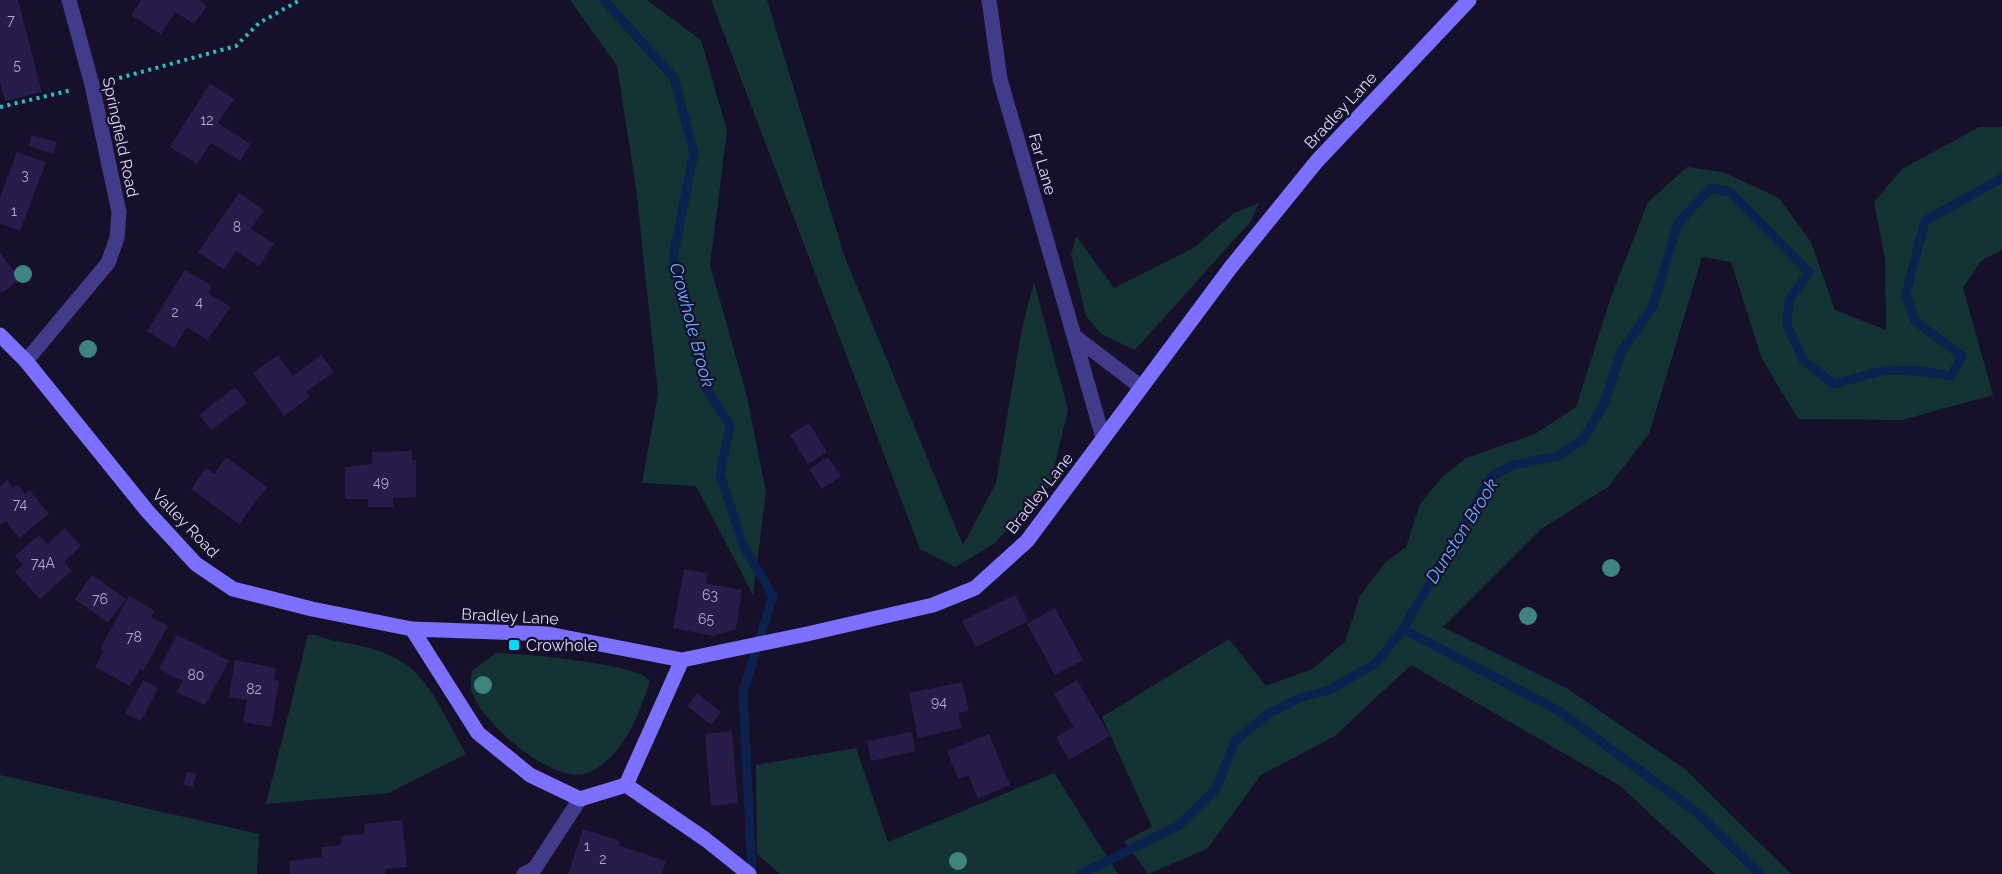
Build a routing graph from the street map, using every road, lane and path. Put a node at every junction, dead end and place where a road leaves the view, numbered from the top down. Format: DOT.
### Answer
graph roads {
  1 [pos="69,0"];
  2 [pos="300,0"];
  3 [pos="989,0"];
  4 [pos="1469,0"];
  5 [pos="92,86"];
  6 [pos="0,107"];
  7 [pos="0,335"];
  8 [pos="1074,336"];
  9 [pos="26,361"];
  10 [pos="1141,387"];
  11 [pos="1103,438"];
  12 [pos="412,629"];
  13 [pos="682,660"];
  14 [pos="626,785"];
  15 [pos="580,800"];
  16 [pos="524,874"];
  17 [pos="749,874"];
  1 -- 5 [label="street, Springfield Road"];
  2 -- 5 [label="path"];
  3 -- 8 [label="street, Far Lane"];
  4 -- 10 [label="main road, Bradley Lane"];
  5 -- 6 [label="path"];
  5 -- 9 [label="street, Springfield Road"];
  7 -- 9 [label="main road, Valley Road"];
  8 -- 10 [label="street"];
  8 -- 11 [label="street, Far Lane"];
  9 -- 12 [label="main road, Valley Road"];
  10 -- 11 [label="main road, Bradley Lane"];
  11 -- 13 [label="main road, Bradley Lane"];
  12 -- 13 [label="main road, Bradley Lane"];
  12 -- 15 [label="main road"];
  13 -- 14 [label="main road"];
  14 -- 15 [label="main road"];
  14 -- 17 [label="main road"];
  15 -- 16 [label="street"];
}
